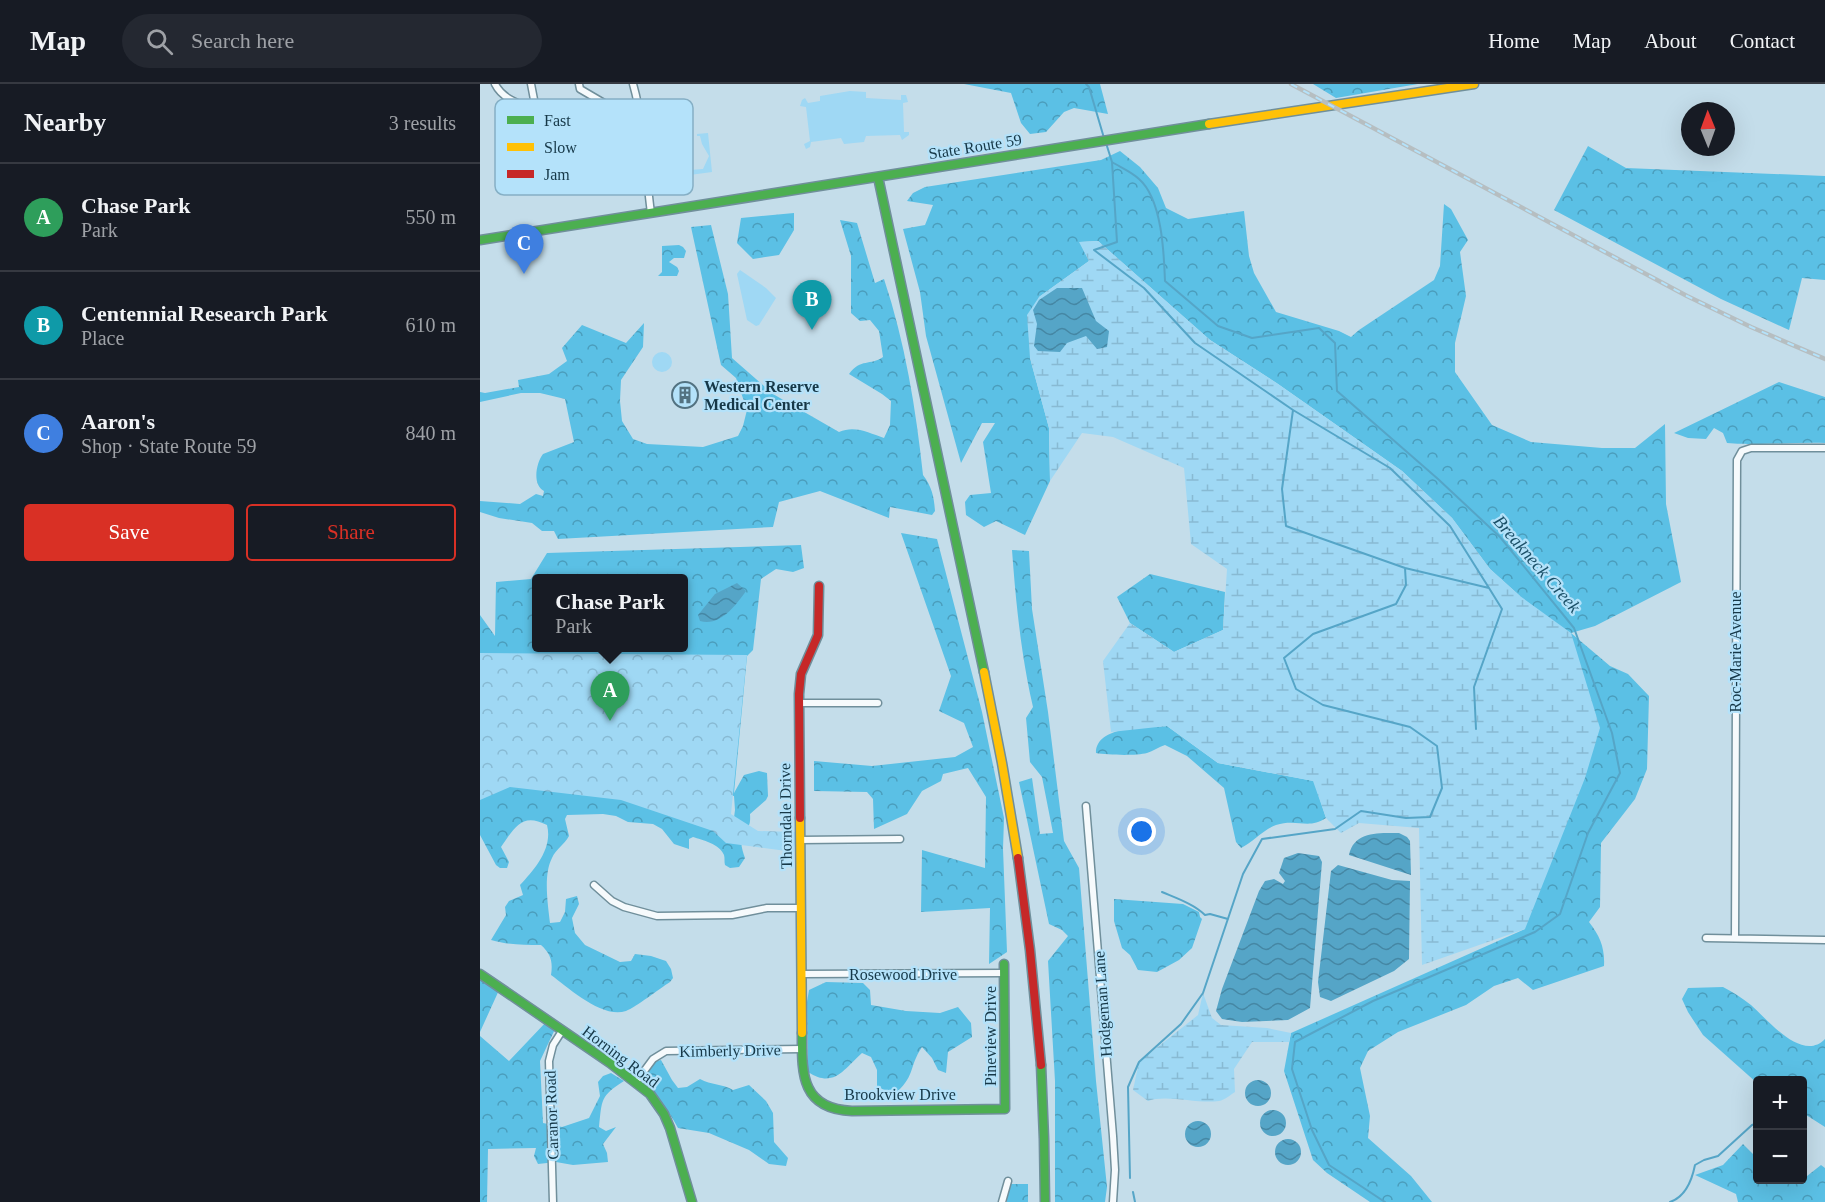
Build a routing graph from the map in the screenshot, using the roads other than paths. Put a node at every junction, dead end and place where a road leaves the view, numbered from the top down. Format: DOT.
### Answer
graph roads {
  1 [pos="495,84"];
  2 [pos="531,84"];
  3 [pos="579,84"];
  4 [pos="633,84"];
  5 [pos="1474,84"];
  6 [pos="508,99"];
  7 [pos="534,99"];
  8 [pos="597,99"];
  9 [pos="637,99"];
  10 [pos="878,177"];
  11 [pos="649,195"];
  12 [pos="651,213"];
  13 [pos="480,240"];
  14 [pos="1825,448"];
  15 [pos="819,586"];
  16 [pos="799,703"];
  17 [pos="878,703"];
  18 [pos="1086,806"];
  19 [pos="900,839"];
  20 [pos="800,840"];
  21 [pos="594,885"];
  22 [pos="801,908"];
  23 [pos="1706,938"];
  24 [pos="1735,938"];
  25 [pos="1825,939"];
  26 [pos="1004,969"];
  27 [pos="480,974"];
  28 [pos="802,974"];
  29 [pos="562,1031"];
  30 [pos="802,1049"];
  31 [pos="636,1082"];
  32 [pos="1005,1109"];
  33 [pos="1008,1181"];
  34 [pos="554,1202"];
  35 [pos="692,1202"];
  36 [pos="1002,1202"];
  37 [pos="1045,1202"];
  38 [pos="1113,1202"];
  1 -- 6 [label="street"];
  2 -- 7 [label="street"];
  3 -- 8 [label="street"];
  4 -- 9 [label="street"];
  5 -- 10 [label="main road, State Route 59"];
  10 -- 12 [label="main road, State Route 59"];
  10 -- 37 [label="main road"];
  11 -- 12 [label="street"];
  12 -- 13 [label="main road, State Route 59"];
  14 -- 24 [label="street, Roc-Marie Avenue"];
  15 -- 16 [label="main road, Thorndale Drive"];
  16 -- 17 [label="street"];
  16 -- 20 [label="main road, Thorndale Drive"];
  18 -- 38 [label="street, Hodgeman Lane"];
  19 -- 20 [label="street"];
  20 -- 22 [label="main road, Thorndale Drive"];
  21 -- 22 [label="street"];
  22 -- 28 [label="main road, Thorndale Drive"];
  23 -- 24 [label="street"];
  24 -- 25 [label="street"];
  26 -- 28 [label="street, Rosewood Drive"];
  26 -- 32 [label="main road, Pineview Drive"];
  27 -- 29 [label="main road, Horning Road"];
  28 -- 30 [label="main road, Thorndale Drive"];
  29 -- 31 [label="main road, Horning Road"];
  29 -- 34 [label="street, Caranor Road"];
  30 -- 31 [label="street, Kimberly Drive"];
  30 -- 32 [label="main road, Brookview Drive"];
  31 -- 35 [label="main road, Horning Road"];
  33 -- 36 [label="street"];
}
